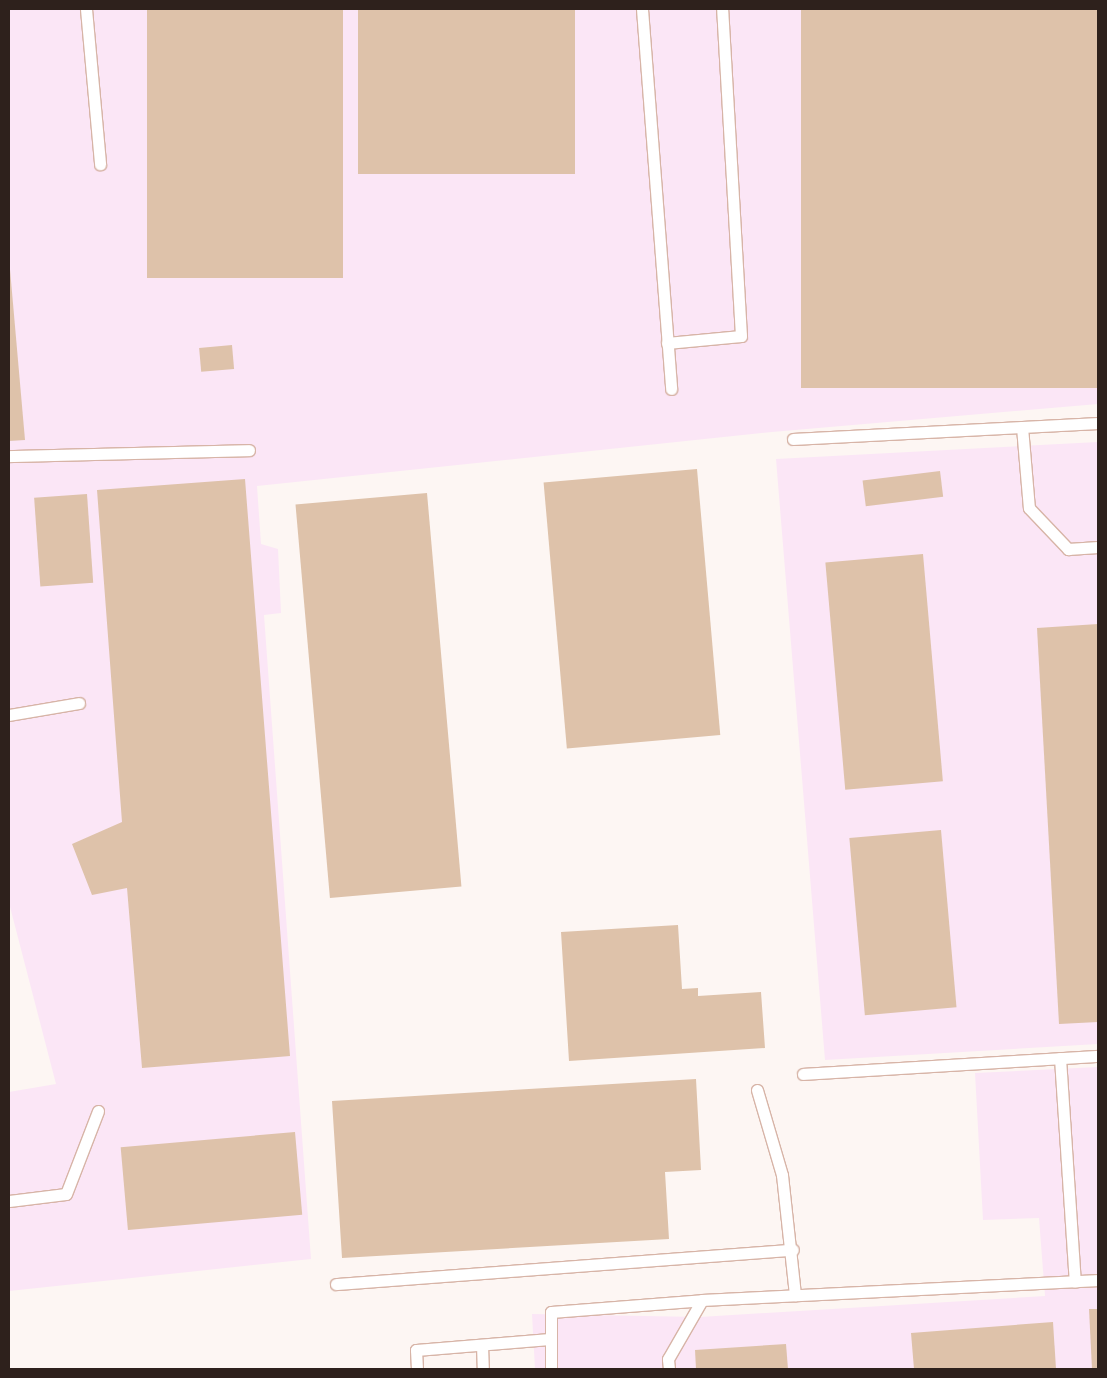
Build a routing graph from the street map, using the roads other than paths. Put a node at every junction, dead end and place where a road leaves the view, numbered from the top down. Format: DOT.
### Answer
graph roads {
  1 [pos="86,9"];
  2 [pos="642,9"];
  3 [pos="722,9"];
  4 [pos="100,164"];
  5 [pos="667,343"];
  6 [pos="671,389"];
  7 [pos="1098,423"];
  8 [pos="1022,427"];
  9 [pos="793,439"];
  10 [pos="249,450"];
  11 [pos="9,456"];
  12 [pos="1098,547"];
  13 [pos="79,703"];
  14 [pos="9,714"];
  15 [pos="1098,1056"];
  16 [pos="1060,1058"];
  17 [pos="803,1074"];
  18 [pos="757,1090"];
  19 [pos="98,1112"];
  20 [pos="9,1200"];
  21 [pos="793,1250"];
  22 [pos="1098,1280"];
  23 [pos="1075,1281"];
  24 [pos="336,1284"];
  25 [pos="795,1295"];
  26 [pos="702,1300"];
  27 [pos="550,1339"];
  28 [pos="482,1345"];
  29 [pos="417,1369"];
  30 [pos="484,1369"];
  31 [pos="551,1369"];
  32 [pos="669,1369"];
  1 -- 4 [label="lane"];
  2 -- 5 [label="lane"];
  3 -- 5 [label="lane"];
  5 -- 6 [label="lane"];
  7 -- 8 [label="lane"];
  8 -- 9 [label="lane"];
  8 -- 12 [label="lane"];
  10 -- 11 [label="lane"];
  13 -- 14 [label="lane"];
  15 -- 16 [label="lane"];
  16 -- 17 [label="lane"];
  16 -- 23 [label="lane"];
  18 -- 21 [label="lane"];
  19 -- 20 [label="lane"];
  21 -- 24 [label="lane"];
  21 -- 25 [label="lane"];
  22 -- 23 [label="lane"];
  23 -- 25 [label="lane"];
  25 -- 26 [label="lane"];
  26 -- 27 [label="lane"];
  26 -- 32 [label="lane"];
  27 -- 28 [label="lane"];
  27 -- 31 [label="lane"];
  28 -- 29 [label="lane"];
  28 -- 30 [label="lane"];
}
